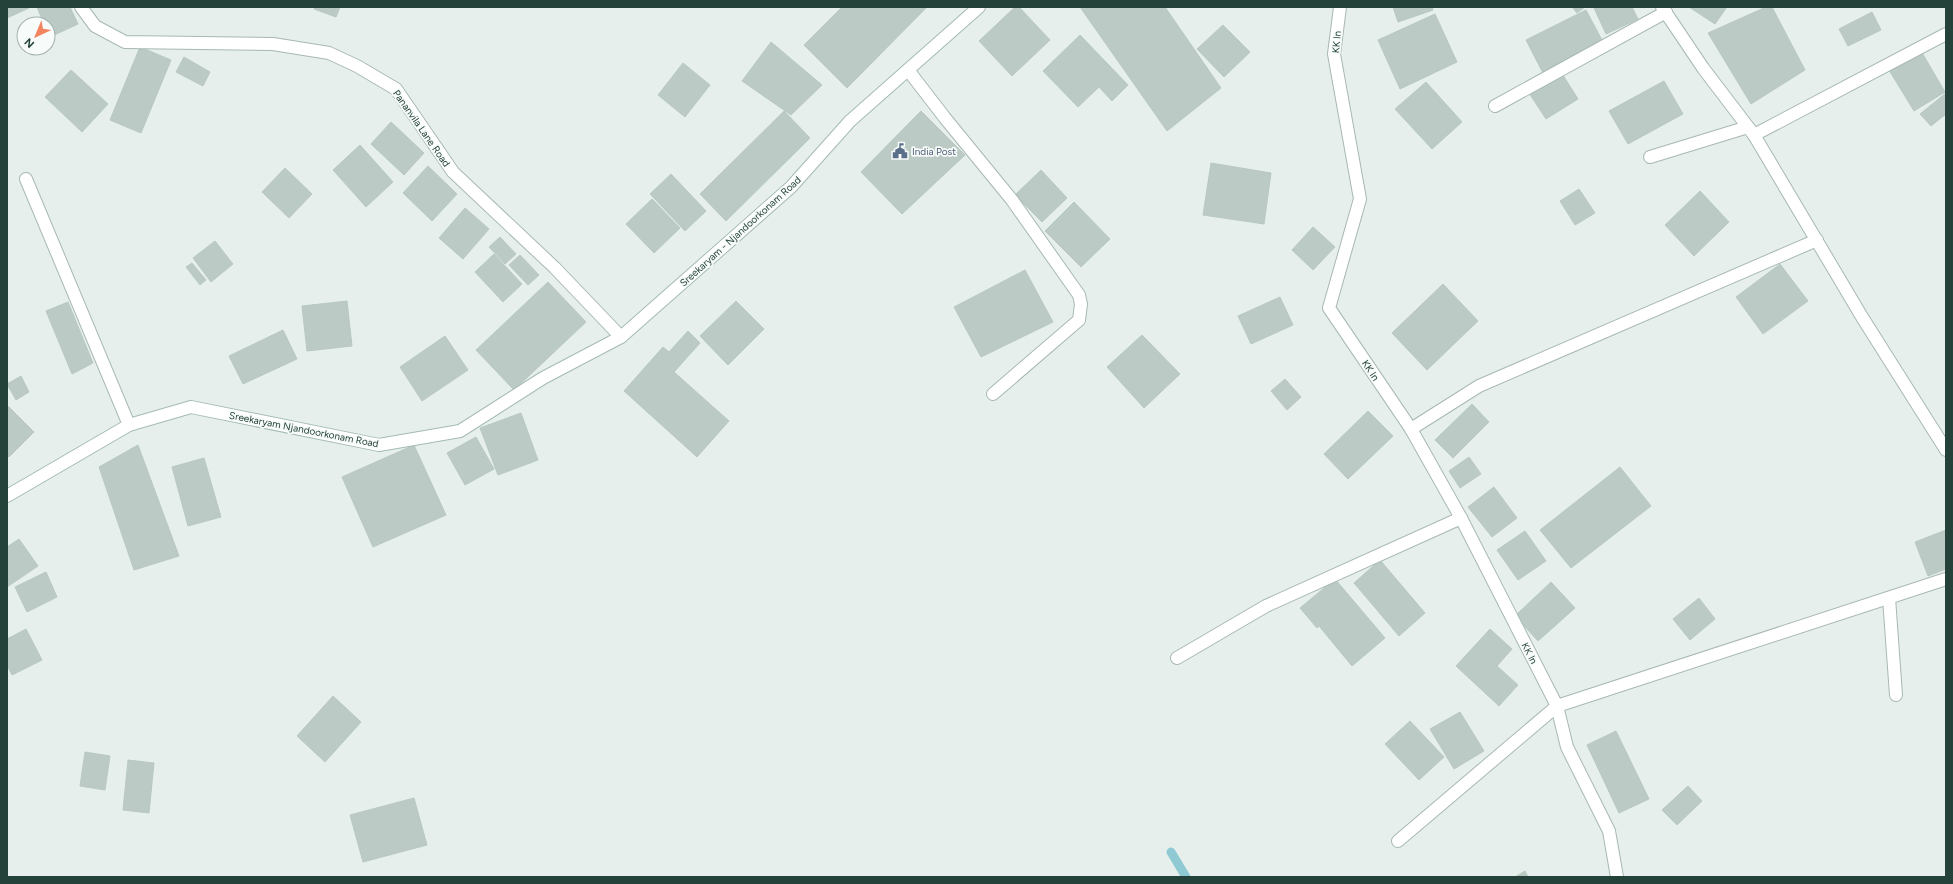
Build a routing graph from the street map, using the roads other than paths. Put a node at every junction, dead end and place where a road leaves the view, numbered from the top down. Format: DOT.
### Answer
graph roads {
  1 [pos="81,7"];
  2 [pos="979,7"];
  3 [pos="1340,7"];
  4 [pos="1664,10"];
  5 [pos="1946,34"];
  6 [pos="908,70"];
  7 [pos="1495,106"];
  8 [pos="1751,131"];
  9 [pos="1650,157"];
  10 [pos="26,179"];
  11 [pos="1817,240"];
  12 [pos="621,337"];
  13 [pos="993,394"];
  14 [pos="129,425"];
  15 [pos="1411,428"];
  16 [pos="1946,450"];
  17 [pos="7,496"];
  18 [pos="1461,518"];
  19 [pos="1946,579"];
  20 [pos="1889,598"];
  21 [pos="1177,658"];
  22 [pos="1896,696"];
  23 [pos="1557,706"];
  24 [pos="1398,841"];
  25 [pos="1617,877"];
  1 -- 12 [label="street, Pananvila Lane Road"];
  2 -- 6 [label="street, Sreekaryam - Njandoorkonam Road"];
  3 -- 15 [label="street, KK ln"];
  4 -- 7 [label="street"];
  4 -- 8 [label="street"];
  5 -- 8 [label="street"];
  6 -- 12 [label="street, Sreekaryam - Njandoorkonam Road"];
  6 -- 13 [label="street"];
  8 -- 9 [label="street"];
  8 -- 11 [label="street"];
  10 -- 14 [label="street"];
  11 -- 15 [label="street"];
  11 -- 16 [label="street"];
  12 -- 14 [label="street, Sreekaryam Njandoorkonam Road"];
  14 -- 17 [label="street, Sreekaryam Njandoorkonam Road"];
  15 -- 18 [label="street, KK ln"];
  18 -- 21 [label="street"];
  18 -- 23 [label="street, KK ln"];
  19 -- 20 [label="street"];
  20 -- 22 [label="street"];
  20 -- 23 [label="street"];
  23 -- 24 [label="street"];
  23 -- 25 [label="street, KK ln"];
}
